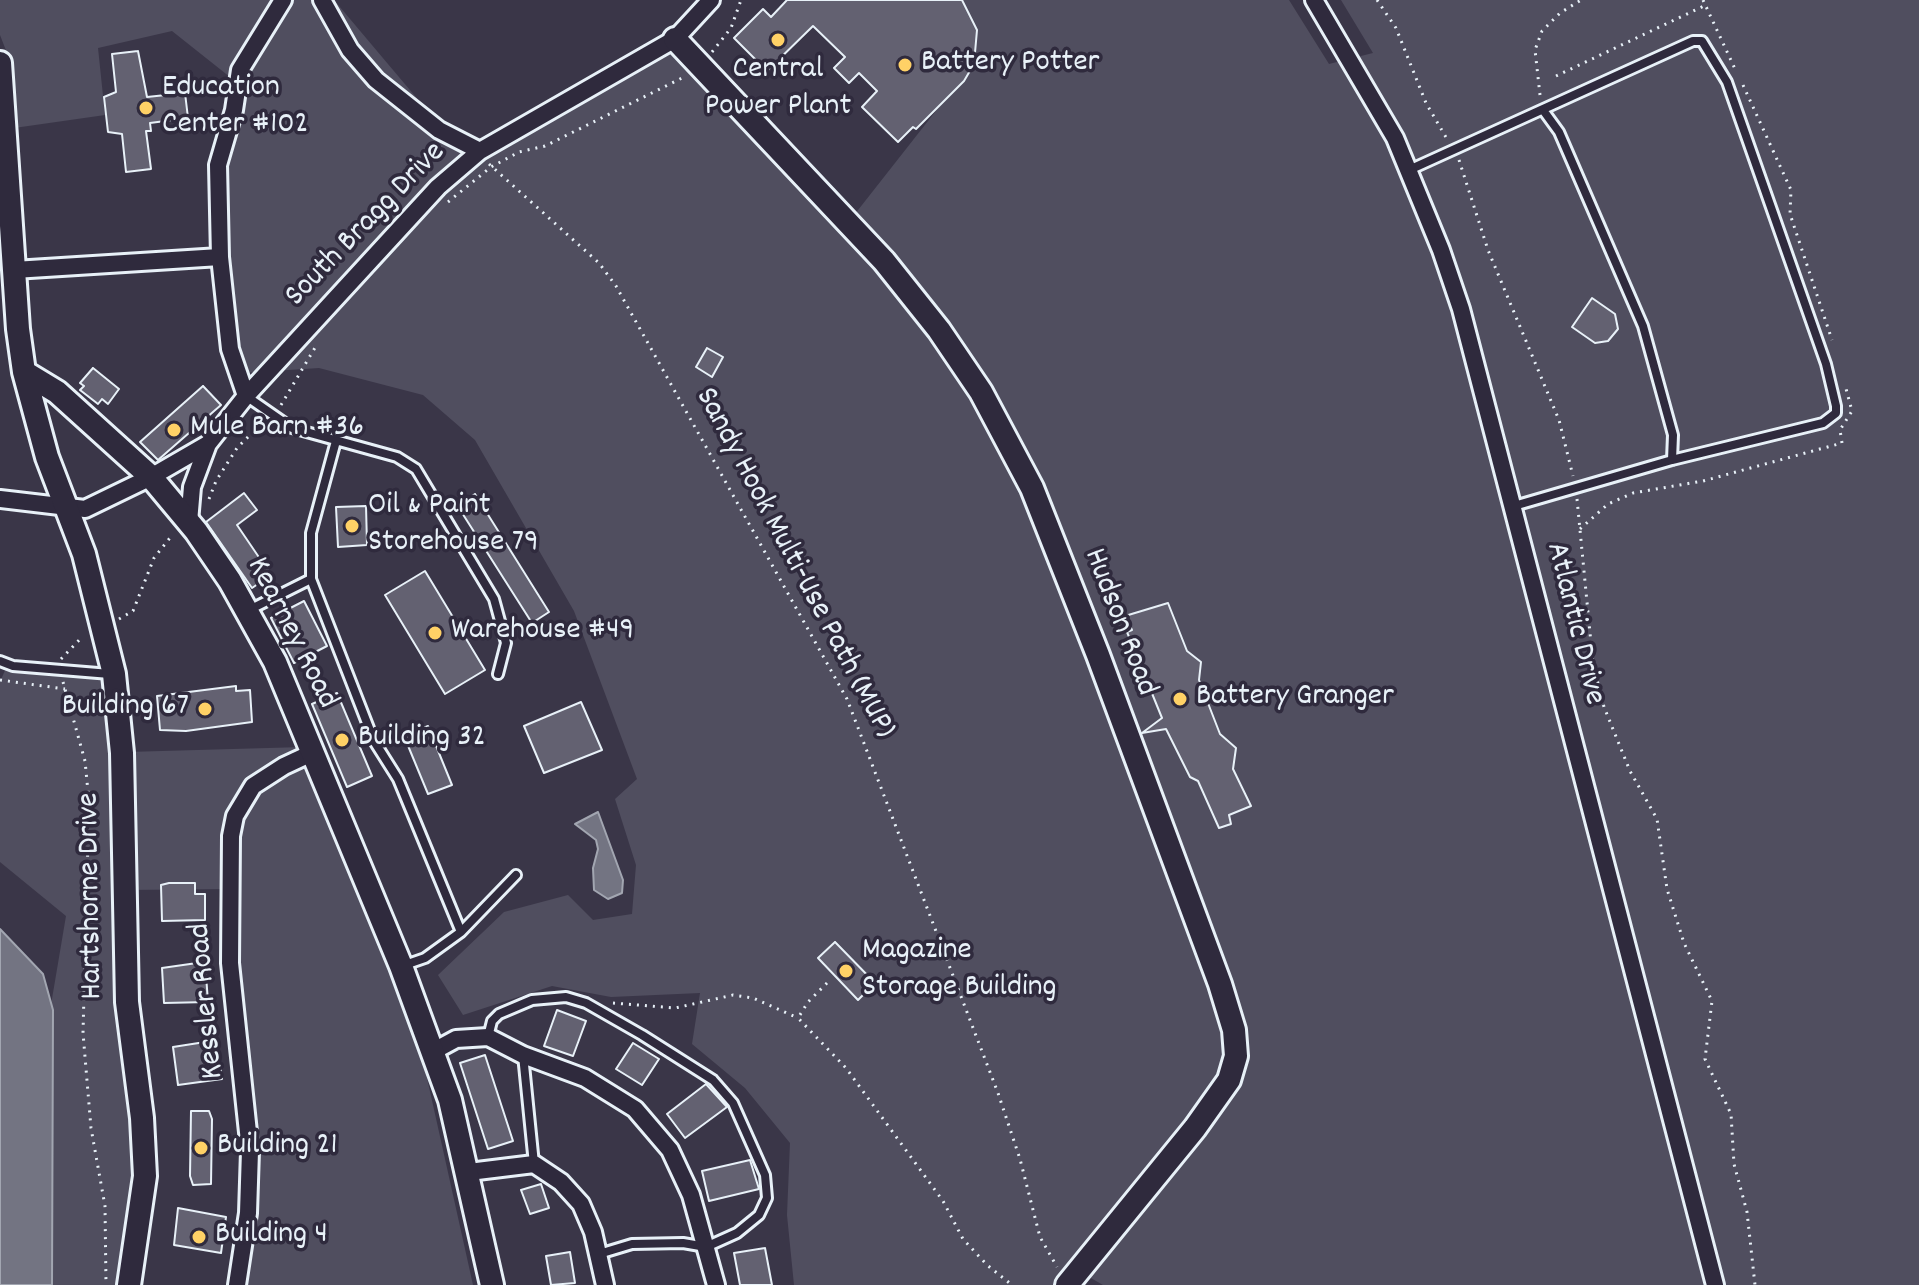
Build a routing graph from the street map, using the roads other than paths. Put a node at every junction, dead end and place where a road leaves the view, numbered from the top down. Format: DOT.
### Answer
graph roads {
  1 [pos="283,0"];
  2 [pos="322,0"];
  3 [pos="1314,0"];
  4 [pos="708,1"];
  5 [pos="675,39"];
  6 [pos="0,63"];
  7 [pos="1543,110"];
  8 [pos="480,151"];
  9 [pos="1409,170"];
  10 [pos="220,257"];
  11 [pos="14,270"];
  12 [pos="24,372"];
  13 [pos="246,396"];
  14 [pos="336,441"];
  15 [pos="208,444"];
  16 [pos="1672,460"];
  17 [pos="151,477"];
  18 [pos="0,499"];
  19 [pos="1514,506"];
  20 [pos="68,509"];
  21 [pos="182,526"];
  22 [pos="311,579"];
  23 [pos="247,611"];
  24 [pos="0,661"];
  25 [pos="114,674"];
  26 [pos="498,674"];
  27 [pos="314,752"];
  28 [pos="516,875"];
  29 [pos="461,932"];
  30 [pos="401,966"];
  31 [pos="488,1037"];
  32 [pos="432,1052"];
  33 [pos="523,1055"];
  34 [pos="534,1164"];
  35 [pos="469,1172"];
  36 [pos="706,1247"];
  37 [pos="599,1254"];
  38 [pos="1070,1281"];
  39 [pos="129,1285"];
  40 [pos="237,1285"];
  41 [pos="492,1285"];
  42 [pos="605,1285"];
  43 [pos="716,1285"];
  44 [pos="1715,1285"];
  1 -- 10 [label="street"];
  2 -- 8 [label="street"];
  3 -- 9 [label="street, Atlantic Drive"];
  4 -- 5 [label="street, South Bragg Drive"];
  5 -- 8 [label="street, South Bragg Drive"];
  5 -- 38 [label="street, Hudson Road"];
  6 -- 11 [label="street"];
  7 -- 9 [label="lane"];
  7 -- 16 [label="lane"];
  7 -- 16 [label="lane"];
  8 -- 13 [label="street, South Bragg Drive"];
  9 -- 19 [label="street, Atlantic Drive"];
  10 -- 11 [label="street"];
  10 -- 13 [label="street"];
  11 -- 12 [label="street"];
  12 -- 17 [label="street, Kearney Road"];
  12 -- 20 [label="street, Hartshorne Drive"];
  13 -- 14 [label="lane"];
  13 -- 15 [label="street, South Bragg Drive"];
  14 -- 22 [label="lane"];
  14 -- 26 [label="lane"];
  15 -- 17 [label="street, South Bragg Drive"];
  15 -- 21 [label="street, South Bragg Drive"];
  16 -- 19 [label="lane"];
  17 -- 20 [label="street, South Bragg Drive"];
  17 -- 21 [label="street, Kearney Road"];
  18 -- 20 [label="street"];
  19 -- 44 [label="street, Atlantic Drive"];
  20 -- 25 [label="street, Hartshorne Drive"];
  21 -- 23 [label="street, Kearney Road"];
  22 -- 23 [label="lane"];
  22 -- 29 [label="lane"];
  23 -- 27 [label="street, Kearney Road"];
  24 -- 25 [label="lane"];
  25 -- 39 [label="street, Hartshorne Drive"];
  27 -- 30 [label="street, Kearney Road"];
  27 -- 40 [label="street, Kessler Road"];
  28 -- 29 [label="lane"];
  29 -- 30 [label="lane"];
  30 -- 32 [label="street, Kearney Road"];
  31 -- 32 [label="street"];
  31 -- 33 [label="street"];
  31 -- 36 [label="lane"];
  32 -- 35 [label="street, Kearney Road"];
  33 -- 34 [label="lane"];
  33 -- 36 [label="street"];
  34 -- 35 [label="street"];
  34 -- 37 [label="street"];
  35 -- 41 [label="street, Kearney Road"];
  36 -- 37 [label="lane"];
  36 -- 43 [label="street"];
  37 -- 42 [label="street"];
}
